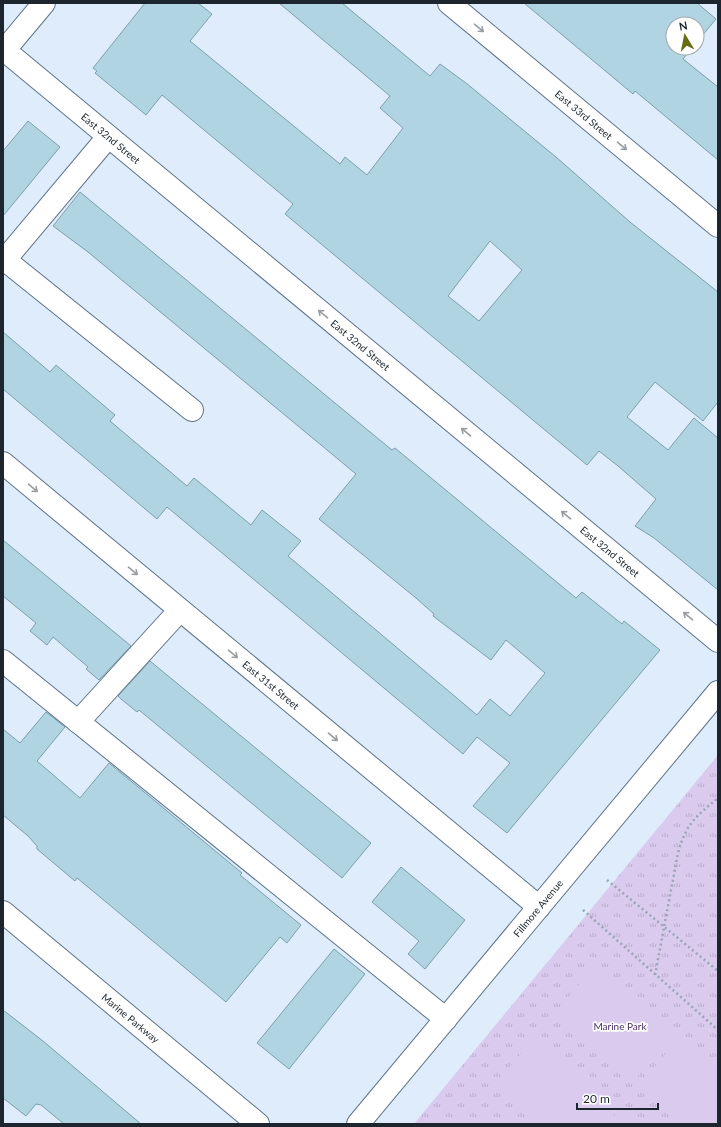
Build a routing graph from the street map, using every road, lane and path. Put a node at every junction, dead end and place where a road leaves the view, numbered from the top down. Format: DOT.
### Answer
graph roads {
  1 [pos="44,3"];
  2 [pos="449,3"];
  3 [pos="3,51"];
  4 [pos="108,137"];
  5 [pos="718,226"];
  6 [pos="4,261"];
  7 [pos="192,410"];
  8 [pos="3,463"];
  9 [pos="180,610"];
  10 [pos="718,641"];
  11 [pos="3,661"];
  12 [pos="718,692"];
  13 [pos="78,722"];
  14 [pos="718,798"];
  15 [pos="607,880"];
  16 [pos="539,907"];
  17 [pos="582,910"];
  18 [pos="3,912"];
  19 [pos="665,927"];
  20 [pos="718,971"];
  21 [pos="655,974"];
  22 [pos="446,1019"];
  23 [pos="718,1030"];
  24 [pos="258,1124"];
  25 [pos="358,1124"];
  1 -- 3 [label="street"];
  2 -- 5 [label="street, East 33rd Street, one-way"];
  3 -- 4 [label="street, East 32nd Street"];
  4 -- 6 [label="street"];
  10 -- 4 [label="street, East 32nd Street, one-way"];
  6 -- 7 [label="street"];
  8 -- 9 [label="street, East 31st Street, one-way"];
  9 -- 13 [label="street"];
  9 -- 16 [label="street, East 31st Street, one-way"];
  11 -- 13 [label="street"];
  12 -- 16 [label="street, Fillmore Avenue"];
  13 -- 22 [label="street"];
  14 -- 19 [label="path"];
  15 -- 19 [label="path"];
  16 -- 22 [label="street, Fillmore Avenue"];
  17 -- 21 [label="path"];
  18 -- 24 [label="street, Marine Parkway"];
  19 -- 20 [label="path"];
  19 -- 21 [label="path"];
  21 -- 23 [label="path"];
  22 -- 25 [label="street, Fillmore Avenue"];
}
